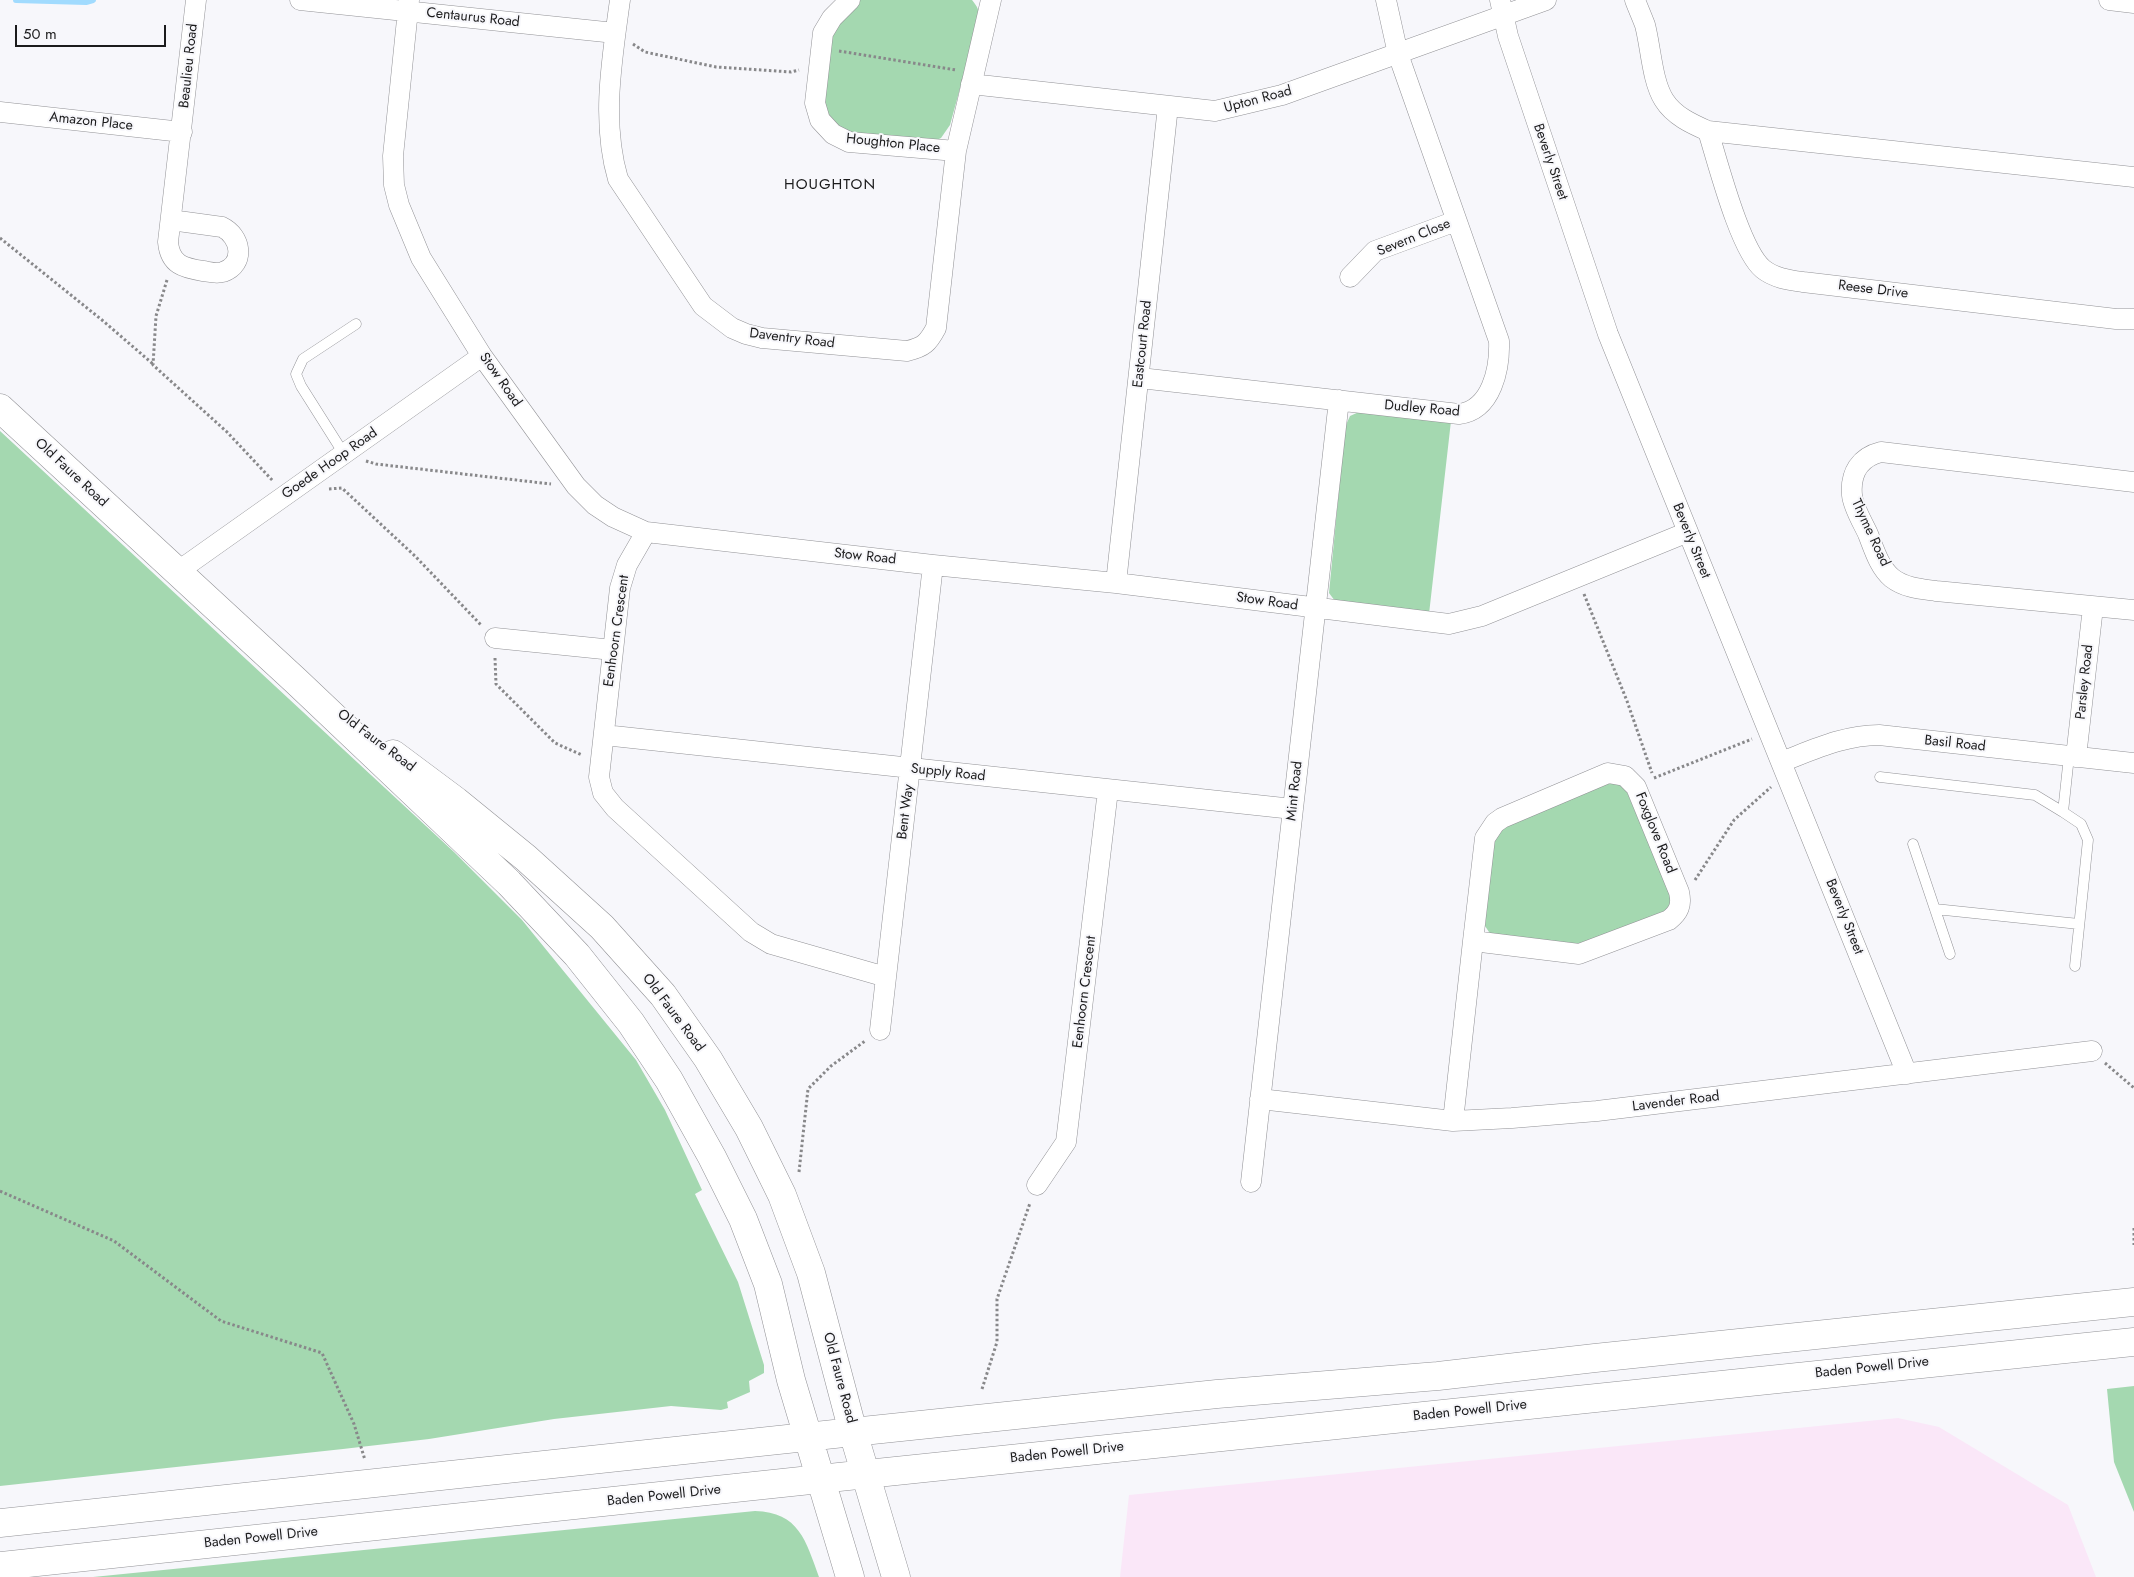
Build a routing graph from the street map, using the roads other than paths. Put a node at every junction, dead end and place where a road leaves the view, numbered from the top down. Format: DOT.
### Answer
graph roads {
  1 [pos="196,0"];
  2 [pos="300,0"];
  3 [pos="620,0"];
  4 [pos="850,0"];
  5 [pos="991,0"];
  6 [pos="1386,0"];
  7 [pos="1546,0"];
  8 [pos="1635,0"];
  9 [pos="2109,0"];
  10 [pos="2134,3"];
  11 [pos="409,6"];
  12 [pos="1502,8"];
  13 [pos="615,32"];
  14 [pos="1398,54"];
  15 [pos="966,77"];
  16 [pos="1168,106"];
  17 [pos="0,112"];
  18 [pos="1708,131"];
  19 [pos="182,132"];
  20 [pos="956,151"];
  21 [pos="2134,177"];
  22 [pos="171,220"];
  23 [pos="1456,221"];
  24 [pos="1350,277"];
  25 [pos="2134,319"];
  26 [pos="356,324"];
  27 [pos="482,356"];
  28 [pos="1140,378"];
  29 [pos="1339,400"];
  30 [pos="0,408"];
  31 [pos="344,454"];
  32 [pos="2134,482"];
  33 [pos="646,532"];
  34 [pos="1688,532"];
  35 [pos="933,565"];
  36 [pos="177,572"];
  37 [pos="1116,582"];
  38 [pos="2093,607"];
  39 [pos="1315,609"];
  40 [pos="2134,610"];
  41 [pos="495,638"];
  42 [pos="613,650"];
  43 [pos="296,681"];
  44 [pos="604,735"];
  45 [pos="2073,757"];
  46 [pos="2134,764"];
  47 [pos="911,769"];
  48 [pos="1784,771"];
  49 [pos="1880,777"];
  50 [pos="1108,790"];
  51 [pos="1293,809"];
  52 [pos="2063,812"];
  53 [pos="1913,844"];
  54 [pos="1935,909"];
  55 [pos="2079,924"];
  56 [pos="1473,941"];
  57 [pos="1950,954"];
  58 [pos="2074,966"];
  59 [pos="886,977"];
  60 [pos="880,1030"];
  61 [pos="2092,1051"];
  62 [pos="1907,1074"];
  63 [pos="1260,1099"];
  64 [pos="1453,1121"];
  65 [pos="1251,1182"];
  66 [pos="1037,1185"];
  67 [pos="2134,1302"];
  68 [pos="2134,1342"];
  69 [pos="853,1432"];
  70 [pos="809,1437"];
  71 [pos="867,1474"];
  72 [pos="820,1479"];
  73 [pos="0,1523"];
  74 [pos="0,1566"];
  75 [pos="850,1577"];
  76 [pos="896,1577"];
  1 -- 19 [label="street, Beaulieu Road"];
  2 -- 11 [label="street, Centaurus Road"];
  3 -- 13 [label="street, Daventry Road"];
  4 -- 20 [label="street, Houghton Place"];
  5 -- 15 [label="street, Daventry Road"];
  6 -- 14 [label="street"];
  7 -- 12 [label="street, Upton Road"];
  8 -- 18 [label="street"];
  9 -- 10 [label="street"];
  11 -- 13 [label="street, Centaurus Road"];
  11 -- 27 [label="street, Stow Road"];
  12 -- 14 [label="street, Upton Road"];
  12 -- 34 [label="street, Beverly Street"];
  13 -- 20 [label="street, Daventry Road"];
  14 -- 16 [label="street, Upton Road"];
  14 -- 23 [label="street, Dudley Road"];
  15 -- 16 [label="street, Upton Road"];
  15 -- 20 [label="street, Daventry Road"];
  16 -- 28 [label="street, Eastcourt Road"];
  17 -- 19 [label="street, Amazon Place"];
  18 -- 21 [label="street"];
  18 -- 25 [label="street, Reese Drive"];
  19 -- 22 [label="street, Beaulieu Road"];
  23 -- 24 [label="street, Severn Close"];
  23 -- 29 [label="street, Dudley Road"];
  26 -- 31 [label="lane"];
  27 -- 31 [label="street, Goede Hoop Road"];
  27 -- 33 [label="street, Stow Road"];
  28 -- 29 [label="street, Dudley Road"];
  28 -- 37 [label="street, Eastcourt Road"];
  29 -- 39 [label="street, Mint Road"];
  30 -- 36 [label="main road, Old Faure Road"];
  31 -- 36 [label="street, Goede Hoop Road"];
  32 -- 38 [label="street, Thyme Road"];
  33 -- 35 [label="street, Stow Road"];
  33 -- 42 [label="street, Eenhoorn Crescent"];
  34 -- 39 [label="street, Stow Road"];
  34 -- 48 [label="street, Beverly Street"];
  35 -- 37 [label="street, Stow Road"];
  35 -- 47 [label="street, Bent Way"];
  36 -- 43 [label="main road, Old Faure Road"];
  37 -- 39 [label="street, Stow Road"];
  38 -- 40 [label="street, Thyme Road"];
  38 -- 45 [label="street, Parsley Road"];
  39 -- 51 [label="street, Mint Road"];
  41 -- 42 [label="street"];
  42 -- 44 [label="street, Eenhoorn Crescent"];
  43 -- 69 [label="main road, Old Faure Road"];
  43 -- 70 [label="main road, Old Faure Road"];
  44 -- 47 [label="street, Supply Road"];
  44 -- 59 [label="street, Eenhoorn Crescent"];
  45 -- 46 [label="street, Basil Road"];
  45 -- 48 [label="street, Basil Road"];
  45 -- 52 [label="lane"];
  47 -- 50 [label="street, Supply Road"];
  47 -- 59 [label="street, Bent Way"];
  48 -- 62 [label="street, Beverly Street"];
  49 -- 52 [label="lane"];
  50 -- 51 [label="street, Supply Road"];
  50 -- 66 [label="street, Eenhoorn Crescent"];
  51 -- 63 [label="street, Mint Road"];
  52 -- 55 [label="lane"];
  53 -- 54 [label="lane"];
  54 -- 55 [label="lane"];
  54 -- 57 [label="lane"];
  55 -- 58 [label="lane"];
  56 -- 56 [label="street, Foxglove Road"];
  56 -- 64 [label="street, Foxglove Road"];
  59 -- 60 [label="street, Bent Way"];
  61 -- 62 [label="street, Lavender Road"];
  62 -- 64 [label="street, Lavender Road"];
  63 -- 64 [label="street, Lavender Road"];
  63 -- 65 [label="street, Mint Road"];
  67 -- 69 [label="main road"];
  68 -- 71 [label="main road, Baden Powell Drive"];
  69 -- 70 [label="main road"];
  69 -- 71 [label="main road, Old Faure Road"];
  70 -- 72 [label="main road, Old Faure Road"];
  70 -- 73 [label="main road"];
  71 -- 72 [label="main road, Baden Powell Drive"];
  71 -- 76 [label="main road, Old Faure Road"];
  72 -- 74 [label="main road, Baden Powell Drive"];
  72 -- 75 [label="main road, Old Faure Road"];
}
